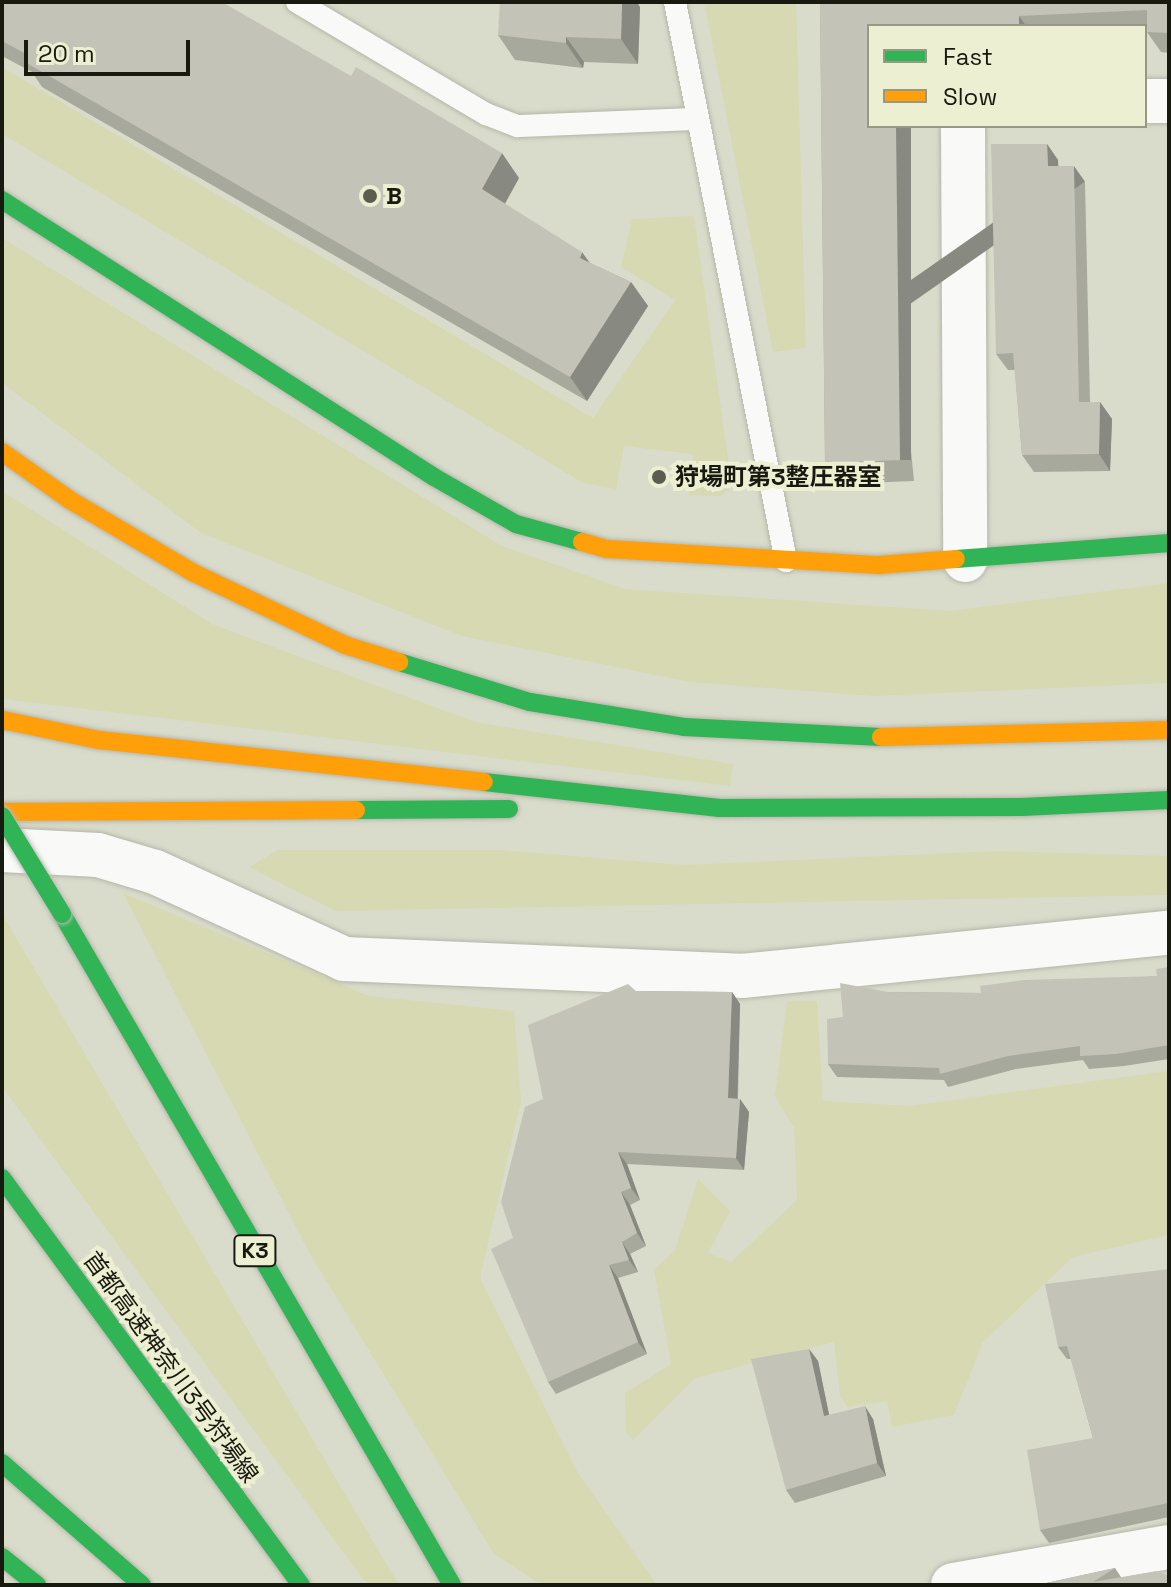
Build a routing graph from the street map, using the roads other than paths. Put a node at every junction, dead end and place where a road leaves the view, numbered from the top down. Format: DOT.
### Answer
graph roads {
  1 [pos="297,2"];
  2 [pos="675,2"];
  3 [pos="1147,101"];
  4 [pos="1169,101"];
  5 [pos="695,119"];
  6 [pos="963,128"];
  7 [pos="2,200"];
  8 [pos="2,452"];
  9 [pos="1169,543"];
  10 [pos="965,560"];
  11 [pos="786,561"];
  12 [pos="2,720"];
  13 [pos="1169,730"];
  14 [pos="1169,800"];
  15 [pos="720,808"];
  16 [pos="2,814"];
  17 [pos="2,850"];
  18 [pos="1169,933"];
  19 [pos="2,1178"];
  20 [pos="2,1463"];
  21 [pos="1169,1547"];
  22 [pos="2,1557"];
  23 [pos="964,1584"];
  24 [pos="37,1585"];
  25 [pos="142,1585"];
  26 [pos="301,1585"];
  27 [pos="452,1585"];
  1 -- 5 [label="lane"];
  2 -- 5 [label="lane"];
  3 -- 4 [label="street"];
  5 -- 11 [label="lane"];
  6 -- 10 [label="street"];
  7 -- 11 [label="main road"];
  8 -- 13 [label="main road"];
  9 -- 10 [label="main road"];
  10 -- 11 [label="main road"];
  12 -- 15 [label="main road"];
  14 -- 15 [label="main road"];
  15 -- 16 [label="main road"];
  16 -- 27 [label="main road, K3, bridge"];
  17 -- 18 [label="street"];
  19 -- 26 [label="main road, 首都高速神奈川3号狩場線"];
  20 -- 25 [label="main road"];
  21 -- 23 [label="street"];
  22 -- 24 [label="main road"];
}
